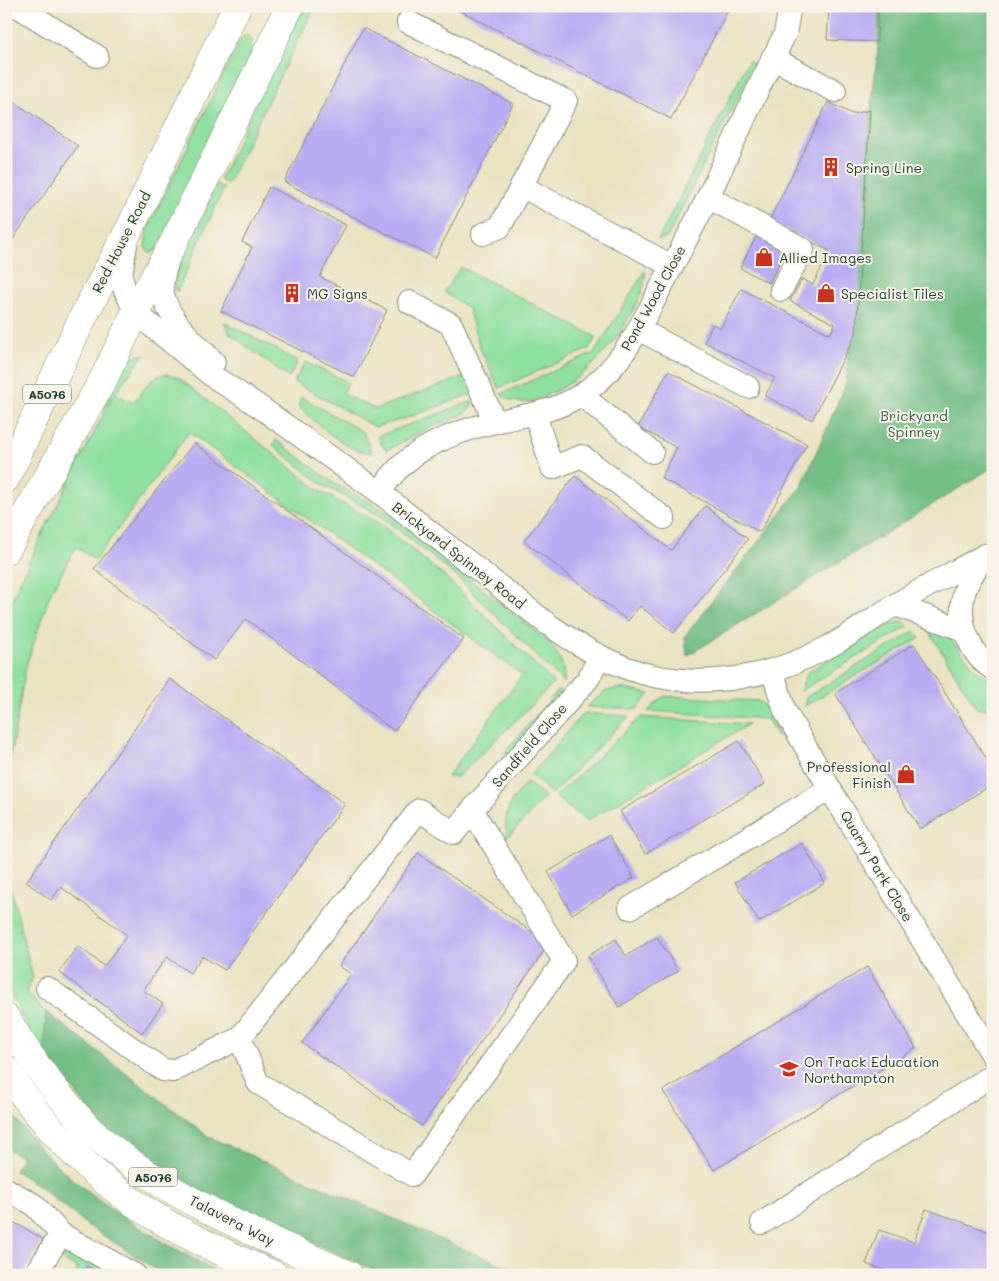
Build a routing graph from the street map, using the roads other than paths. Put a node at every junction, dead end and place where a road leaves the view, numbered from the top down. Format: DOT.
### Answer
graph roads {
  1 [pos="17,6"];
  2 [pos="237,6"];
  3 [pos="790,6"];
  4 [pos="287,7"];
  5 [pos="408,22"];
  6 [pos="97,56"];
  7 [pos="772,58"];
  8 [pos="834,91"];
  9 [pos="521,186"];
  10 [pos="708,197"];
  11 [pos="128,230"];
  12 [pos="483,234"];
  13 [pos="174,244"];
  14 [pos="672,266"];
  15 [pos="781,290"];
  16 [pos="134,300"];
  17 [pos="409,302"];
  18 [pos="87,309"];
  19 [pos="638,329"];
  20 [pos="184,330"];
  21 [pos="748,387"];
  22 [pos="581,395"];
  23 [pos="256,405"];
  24 [pos="534,414"];
  25 [pos="495,422"];
  26 [pos="652,452"];
  27 [pos="6,478"];
  28 [pos="379,492"];
  29 [pos="664,518"];
  30 [pos="6,550"];
  31 [pos="989,552"];
  32 [pos="895,605"];
  33 [pos="964,630"];
  34 [pos="600,656"];
  35 [pos="993,669"];
  36 [pos="772,670"];
  37 [pos="830,789"];
  38 [pos="472,810"];
  39 [pos="630,908"];
  40 [pos="47,988"];
  41 [pos="6,1018"];
  42 [pos="240,1038"];
  43 [pos="993,1056"];
  44 [pos="6,1070"];
  45 [pos="993,1075"];
  46 [pos="6,1188"];
  47 [pos="762,1223"];
  48 [pos="62,1234"];
  49 [pos="35,1275"];
  50 [pos="135,1275"];
  51 [pos="274,1275"];
  52 [pos="349,1275"];
  1 -- 6 [label="street"];
  2 -- 11 [label="main road, Red House Road / A5076"];
  3 -- 7 [label="street, Pond Wood Close"];
  4 -- 13 [label="main road"];
  5 -- 9 [label="street"];
  7 -- 8 [label="street"];
  7 -- 10 [label="street, Pond Wood Close"];
  9 -- 12 [label="street"];
  9 -- 14 [label="street"];
  10 -- 14 [label="street, Pond Wood Close"];
  10 -- 15 [label="street"];
  11 -- 16 [label="street"];
  11 -- 18 [label="main road, Red House Road / A5076"];
  13 -- 16 [label="main road"];
  13 -- 20 [label="street"];
  14 -- 19 [label="street, Pond Wood Close"];
  16 -- 18 [label="street"];
  16 -- 20 [label="street"];
  16 -- 23 [label="street, Brickyard Spinney Road"];
  16 -- 30 [label="main road"];
  17 -- 25 [label="street"];
  18 -- 27 [label="main road, Red House Road / A5076"];
  19 -- 21 [label="street"];
  19 -- 22 [label="street, Pond Wood Close"];
  20 -- 23 [label="street"];
  22 -- 24 [label="street, Pond Wood Close"];
  22 -- 26 [label="street"];
  23 -- 28 [label="street, Brickyard Spinney Road"];
  24 -- 25 [label="street, Pond Wood Close"];
  24 -- 29 [label="street"];
  25 -- 28 [label="street, Pond Wood Close"];
  28 -- 34 [label="street, Brickyard Spinney Road"];
  31 -- 32 [label="street, Brickyard Spinney Road"];
  31 -- 33 [label="street"];
  32 -- 33 [label="street"];
  32 -- 36 [label="street, Brickyard Spinney Road"];
  33 -- 35 [label="street"];
  34 -- 36 [label="street, Brickyard Spinney Road"];
  34 -- 38 [label="street, Sandfield Close"];
  36 -- 37 [label="street, Quarry Park Close"];
  37 -- 39 [label="street"];
  37 -- 43 [label="street, Quarry Park Close"];
  38 -- 42 [label="street, Sandfield Close"];
  38 -- 42 [label="street"];
  40 -- 42 [label="street"];
  41 -- 52 [label="main road, Talavera Way / A5076"];
  44 -- 51 [label="main road"];
  45 -- 47 [label="street"];
  46 -- 48 [label="street"];
  48 -- 49 [label="street"];
  48 -- 50 [label="street"];
}
